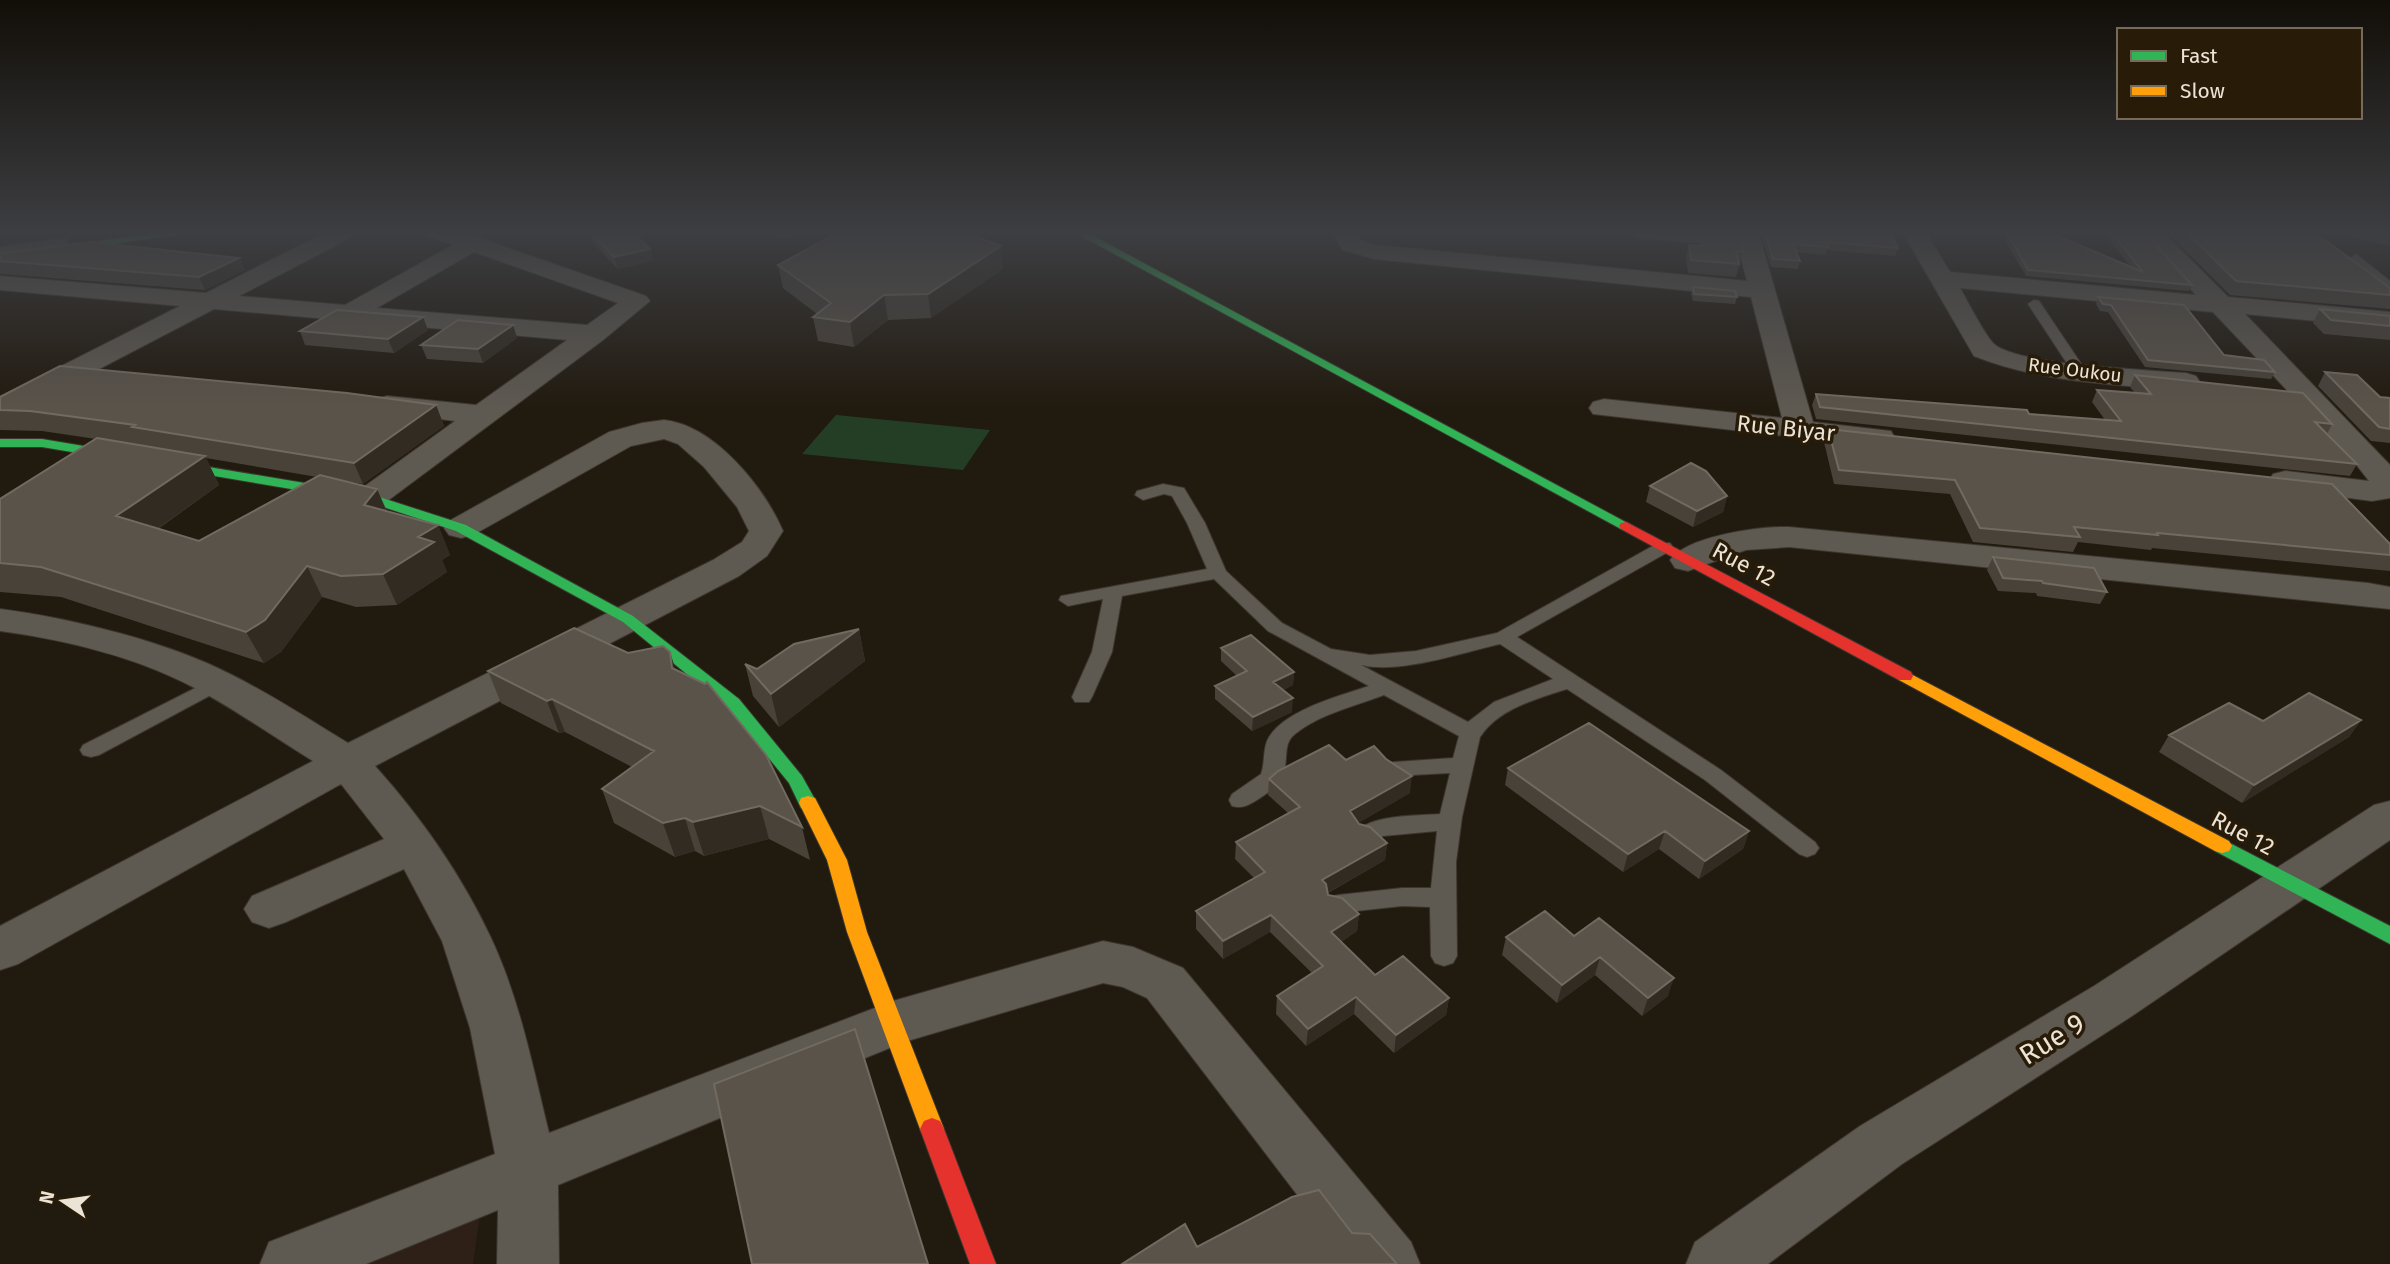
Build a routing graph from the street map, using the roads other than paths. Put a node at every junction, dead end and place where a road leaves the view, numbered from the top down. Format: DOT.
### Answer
graph roads {
  1 [pos="82,290"];
  2 [pos="231,290"];
  3 [pos="390,290"];
  4 [pos="605,290"];
  5 [pos="1186,290"];
  6 [pos="1761,290"];
  7 [pos="1948,290"];
  8 [pos="2063,290"];
  9 [pos="2204,290"];
  10 [pos="210,301"];
  11 [pos="2034,304"];
  12 [pos="2218,304"];
  13 [pos="349,313"];
  14 [pos="2390,320"];
  15 [pos="593,334"];
  16 [pos="2078,371"];
  17 [pos="68,374"];
  18 [pos="124,379"];
  19 [pos="2213,384"];
  20 [pos="2266,390"];
  21 [pos="2306,394"];
  22 [pos="359,402"];
  23 [pos="1604,408"];
  24 [pos="0,409"];
  25 [pos="483,415"];
  26 [pos="1800,429"];
  27 [pos="1909,441"];
  28 [pos="0,443"];
  29 [pos="2376,453"];
  30 [pos="2249,478"];
  31 [pos="1143,495"];
  32 [pos="370,498"];
  33 [pos="461,528"];
  34 [pos="1676,553"];
  35 [pos="1219,573"];
  36 [pos="1113,593"];
  37 [pos="2390,598"];
  38 [pos="1068,600"];
  39 [pos="628,619"];
  40 [pos="0,620"];
  41 [pos="1503,637"];
  42 [pos="1317,651"];
  43 [pos="1569,681"];
  44 [pos="217,683"];
  45 [pos="1385,687"];
  46 [pos="1082,697"];
  47 [pos="1471,733"];
  48 [pos="91,750"];
  49 [pos="347,761"];
  50 [pos="1463,765"];
  51 [pos="1394,769"];
  52 [pos="1240,800"];
  53 [pos="2390,817"];
  54 [pos="1448,822"];
  55 [pos="1367,834"];
  56 [pos="414,845"];
  57 [pos="1807,848"];
  58 [pos="2288,883"];
  59 [pos="1441,898"];
  60 [pos="1338,904"];
  61 [pos="269,909"];
  62 [pos="2390,936"];
  63 [pos="0,950"];
  64 [pos="1444,956"];
  65 [pos="892,1023"];
  66 [pos="528,1169"];
  67 [pos="291,1264"];
  68 [pos="528,1264"];
  69 [pos="983,1264"];
  70 [pos="1389,1264"];
  71 [pos="1717,1264"];
  1 -- 10 [label="street"];
  2 -- 10 [label="street"];
  3 -- 13 [label="street"];
  4 -- 15 [label="street"];
  5 -- 34 [label="street, Rue 12"];
  6 -- 26 [label="street"];
  7 -- 16 [label="street, Rue Oukou"];
  8 -- 12 [label="street"];
  9 -- 12 [label="street"];
  10 -- 13 [label="street"];
  10 -- 17 [label="street"];
  11 -- 16 [label="lane"];
  12 -- 14 [label="street"];
  12 -- 21 [label="street"];
  13 -- 15 [label="street"];
  15 -- 25 [label="street"];
  16 -- 19 [label="street, Rue Oukou"];
  17 -- 18 [label="street"];
  17 -- 24 [label="street"];
  20 -- 21 [label="street"];
  21 -- 29 [label="street"];
  22 -- 25 [label="street"];
  23 -- 26 [label="street, Rue Biyar"];
  25 -- 32 [label="street"];
  26 -- 27 [label="street, Rue Biyar"];
  28 -- 32 [label="street"];
  29 -- 30 [label="street"];
  31 -- 35 [label="lane"];
  32 -- 33 [label="street"];
  33 -- 39 [label="street"];
  33 -- 39 [label="street"];
  34 -- 37 [label="street"];
  34 -- 41 [label="lane"];
  34 -- 58 [label="street, Rue 12"];
  35 -- 36 [label="lane"];
  35 -- 42 [label="lane"];
  36 -- 38 [label="lane"];
  36 -- 46 [label="lane"];
  39 -- 49 [label="street"];
  39 -- 65 [label="street"];
  40 -- 44 [label="street"];
  41 -- 42 [label="lane"];
  41 -- 43 [label="lane"];
  42 -- 45 [label="lane"];
  43 -- 47 [label="lane"];
  43 -- 57 [label="lane"];
  44 -- 48 [label="lane"];
  44 -- 49 [label="street"];
  45 -- 47 [label="lane"];
  45 -- 52 [label="lane"];
  47 -- 50 [label="lane"];
  49 -- 56 [label="street"];
  49 -- 63 [label="street"];
  50 -- 51 [label="lane"];
  50 -- 54 [label="lane"];
  53 -- 58 [label="street, Rue 9"];
  54 -- 55 [label="lane"];
  54 -- 59 [label="lane"];
  56 -- 61 [label="street"];
  56 -- 66 [label="street"];
  58 -- 62 [label="street, Rue 12"];
  58 -- 71 [label="street, Rue 9"];
  59 -- 60 [label="lane"];
  59 -- 64 [label="lane"];
  65 -- 66 [label="street"];
  65 -- 69 [label="street"];
  65 -- 70 [label="street"];
  66 -- 67 [label="street"];
  66 -- 68 [label="street"];
}
